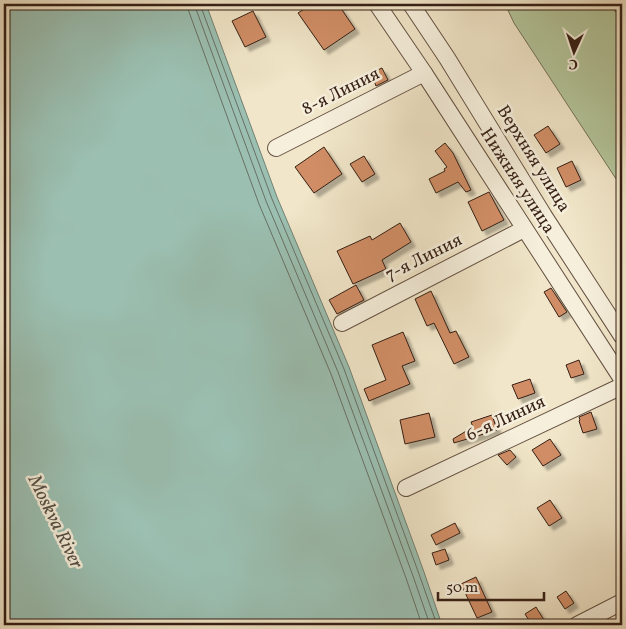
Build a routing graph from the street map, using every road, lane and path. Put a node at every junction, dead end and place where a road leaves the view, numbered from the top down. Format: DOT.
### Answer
graph roads {
  1 [pos="377,4"];
  2 [pos="411,4"];
  3 [pos="424,73"];
  4 [pos="276,148"];
  5 [pos="524,229"];
  6 [pos="342,322"];
  7 [pos="622,336"];
  8 [pos="622,380"];
  9 [pos="622,386"];
  10 [pos="406,488"];
  11 [pos="622,602"];
  12 [pos="577,625"];
  1 -- 3 [label="street, Нижняя улица"];
  2 -- 7 [label="street, Верхняя улица"];
  3 -- 4 [label="street, 8-я Линия"];
  3 -- 5 [label="street, Нижняя улица"];
  5 -- 6 [label="street, 7-я Линия"];
  5 -- 8 [label="street, Нижняя улица"];
  9 -- 10 [label="street, 6-я Линия"];
  11 -- 12 [label="street"];
}
